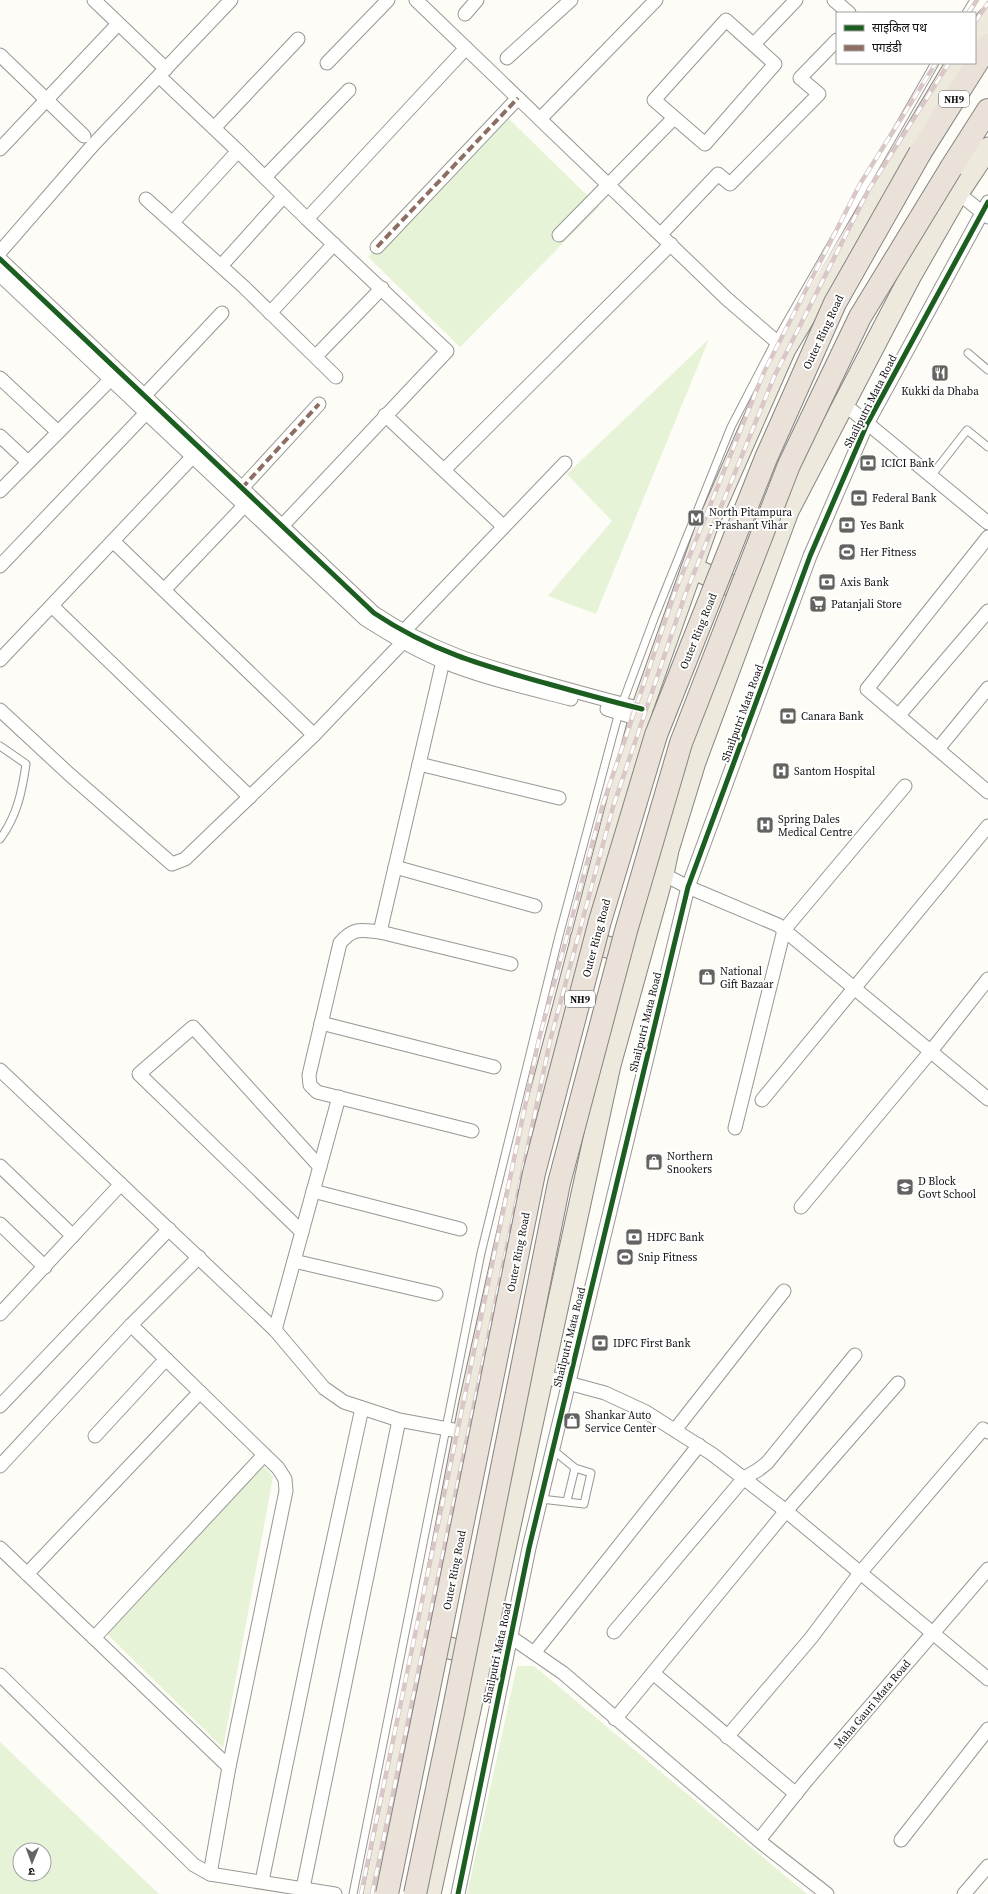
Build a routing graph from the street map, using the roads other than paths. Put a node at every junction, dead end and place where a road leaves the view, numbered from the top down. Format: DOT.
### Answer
graph roads {
  1 [pos="94,0"];
  2 [pos="230,0"];
  3 [pos="388,0"];
  4 [pos="416,0"];
  5 [pos="477,0"];
  6 [pos="571,0"];
  7 [pos="656,0"];
  8 [pos="796,0"];
  9 [pos="834,0"];
  10 [pos="974,0"];
  11 [pos="848,12"];
  12 [pos="967,12"];
  13 [pos="465,14"];
  14 [pos="988,18"];
  15 [pos="118,24"];
  16 [pos="976,35"];
  17 [pos="298,39"];
  18 [pos="836,41"];
  19 [pos="754,44"];
  20 [pos="988,46"];
  21 [pos="466,48"];
  22 [pos="0,55"];
  23 [pos="507,58"];
  24 [pos="327,63"];
  25 [pos="934,64"];
  26 [pos="956,64"];
  27 [pos="163,73"];
  28 [pos="349,90"];
  29 [pos="518,98"];
  30 [pos="47,100"];
  31 [pos="988,110"];
  32 [pos="674,118"];
  33 [pos="540,119"];
  34 [pos="214,128"];
  35 [pos="89,140"];
  36 [pos="1,146"];
  37 [pos="988,148"];
  38 [pos="238,151"];
  39 [pos="265,177"];
  40 [pos="609,185"];
  41 [pos="958,193"];
  42 [pos="284,196"];
  43 [pos="146,199"];
  44 [pos="986,210"];
  45 [pos="307,219"];
  46 [pos="173,222"];
  47 [pos="661,234"];
  48 [pos="559,236"];
  49 [pos="334,244"];
  50 [pos="671,244"];
  51 [pos="377,247"];
  52 [pos="0,252"];
  53 [pos="0,259"];
  54 [pos="221,266"];
  55 [pos="0,275"];
  56 [pos="382,288"];
  57 [pos="222,313"];
  58 [pos="270,313"];
  59 [pos="781,345"];
  60 [pos="968,353"];
  61 [pos="316,356"];
  62 [pos="988,370"];
  63 [pos="336,377"];
  64 [pos="0,378"];
  65 [pos="111,379"];
  66 [pos="144,396"];
  67 [pos="319,404"];
  68 [pos="844,404"];
  69 [pos="146,413"];
  70 [pos="385,415"];
  71 [pos="867,424"];
  72 [pos="58,432"];
  73 [pos="0,436"];
  74 [pos="988,447"];
  75 [pos="197,453"];
  76 [pos="28,462"];
  77 [pos="565,463"];
  78 [pos="444,470"];
  79 [pos="931,476"];
  80 [pos="242,488"];
  81 [pos="0,490"];
  82 [pos="244,506"];
  83 [pos="988,523"];
  84 [pos="282,526"];
  85 [pos="503,526"];
  86 [pos="988,537"];
  87 [pos="113,541"];
  88 [pos="0,566"];
  89 [pos="692,568"];
  90 [pos="164,590"];
  91 [pos="756,596"];
  92 [pos="52,606"];
  93 [pos="988,611"];
  94 [pos="403,637"];
  95 [pos="0,660"];
  96 [pos="443,661"];
  97 [pos="988,688"];
  98 [pos="620,708"];
  99 [pos="0,710"];
  100 [pos="640,714"];
  101 [pos="899,716"];
  102 [pos="314,735"];
  103 [pos="0,746"];
  104 [pos="938,749"];
  105 [pos="419,764"];
  106 [pos="905,786"];
  107 [pos="988,792"];
  108 [pos="250,797"];
  109 [pos="559,798"];
  110 [pos="988,826"];
  111 [pos="0,839"];
  112 [pos="395,867"];
  113 [pos="663,874"];
  114 [pos="688,887"];
  115 [pos="535,906"];
  116 [pos="784,930"];
  117 [pos="380,932"];
  118 [pos="581,939"];
  119 [pos="640,957"];
  120 [pos="511,964"];
  121 [pos="988,979"];
  122 [pos="853,988"];
  123 [pos="321,1023"];
  124 [pos="931,1051"];
  125 [pos="494,1066"];
  126 [pos="0,1070"];
  127 [pos="339,1097"];
  128 [pos="988,1099"];
  129 [pos="762,1100"];
  130 [pos="736,1128"];
  131 [pos="472,1131"];
  132 [pos="0,1166"];
  133 [pos="320,1167"];
  134 [pos="121,1184"];
  135 [pos="313,1191"];
  136 [pos="801,1207"];
  137 [pos="0,1224"];
  138 [pos="460,1228"];
  139 [pos="169,1229"];
  140 [pos="302,1232"];
  141 [pos="73,1236"];
  142 [pos="199,1257"];
  143 [pos="294,1261"];
  144 [pos="44,1267"];
  145 [pos="784,1291"];
  146 [pos="436,1294"];
  147 [pos="0,1314"];
  148 [pos="131,1325"];
  149 [pos="275,1330"];
  150 [pos="855,1354"];
  151 [pos="166,1359"];
  152 [pos="542,1376"];
  153 [pos="569,1382"];
  154 [pos="898,1383"];
  155 [pos="200,1392"];
  156 [pos="0,1406"];
  157 [pos="362,1408"];
  158 [pos="400,1420"];
  159 [pos="455,1430"];
  160 [pos="675,1430"];
  161 [pos="988,1432"];
  162 [pos="95,1436"];
  163 [pos="699,1445"];
  164 [pos="553,1450"];
  165 [pos="264,1455"];
  166 [pos="0,1466"];
  167 [pos="575,1468"];
  168 [pos="744,1478"];
  169 [pos="541,1500"];
  170 [pos="567,1501"];
  171 [pos="786,1511"];
  172 [pos="506,1544"];
  173 [pos="0,1548"];
  174 [pos="529,1548"];
  175 [pos="988,1569"];
  176 [pos="860,1573"];
  177 [pos="27,1574"];
  178 [pos="489,1622"];
  179 [pos="614,1632"];
  180 [pos="932,1633"];
  181 [pos="510,1636"];
  182 [pos="94,1638"];
  183 [pos="425,1642"];
  184 [pos="534,1653"];
  185 [pos="482,1656"];
  186 [pos="653,1673"];
  187 [pos="0,1675"];
  188 [pos="988,1679"];
  189 [pos="615,1719"];
  190 [pos="988,1729"];
  191 [pos="727,1737"];
  192 [pos="229,1767"];
  193 [pos="796,1794"];
  194 [pos="759,1840"];
  195 [pos="901,1840"];
  196 [pos="988,1866"];
  197 [pos="210,1874"];
  198 [pos="262,1881"];
  199 [pos="303,1888"];
  200 [pos="335,1894"];
  201 [pos="353,1894"];
  202 [pos="374,1894"];
  203 [pos="387,1894"];
  204 [pos="415,1894"];
  205 [pos="430,1894"];
  206 [pos="458,1894"];
  207 [pos="827,1894"];
  208 [pos="964,1894"];
  1 -- 15 [label="street"];
  2 -- 27 [label="street"];
  3 -- 24 [label="street"];
  4 -- 21 [label="street"];
  5 -- 13 [label="street"];
  6 -- 23 [label="street"];
  7 -- 33 [label="street"];
  8 -- 19 [label="street"];
  9 -- 11 [label="street"];
  10 -- 12 [label="lane"];
  14 -- 16 [label="main road"];
  15 -- 27 [label="street"];
  15 -- 30 [label="street"];
  17 -- 34 [label="street"];
  18 -- 47 [label="street"];
  19 -- 32 [label="street"];
  19 -- 32 [label="street"];
  20 -- 203 [label="highway, Outer Ring Road / NH9, bridge"];
  21 -- 29 [label="street"];
  21 -- 45 [label="street"];
  22 -- 30 [label="street"];
  25 -- 59 [label="lane"];
  26 -- 59 [label="main road, Outer Ring Road"];
  27 -- 34 [label="street"];
  27 -- 35 [label="street"];
  28 -- 39 [label="street"];
  29 -- 33 [label="street"];
  29 -- 51 [label="street"];
  30 -- 35 [label="street"];
  30 -- 36 [label="street"];
  31 -- 204 [label="highway, NH9, bridge"];
  32 -- 40 [label="street"];
  33 -- 40 [label="street"];
  34 -- 38 [label="street"];
  35 -- 52 [label="street"];
  37 -- 41 [label="main road"];
  38 -- 39 [label="street"];
  38 -- 46 [label="street"];
  39 -- 42 [label="street"];
  40 -- 47 [label="street"];
  40 -- 48 [label="street"];
  41 -- 44 [label="street"];
  41 -- 68 [label="main road"];
  42 -- 45 [label="street"];
  42 -- 54 [label="street"];
  43 -- 46 [label="street"];
  44 -- 71 [label="street, Shailputri Mata Road"];
  45 -- 49 [label="street"];
  46 -- 54 [label="street"];
  47 -- 50 [label="street"];
  49 -- 56 [label="street"];
  49 -- 58 [label="street"];
  50 -- 59 [label="street"];
  50 -- 78 [label="street"];
  53 -- 66 [label="street"];
  54 -- 58 [label="street"];
  55 -- 65 [label="street"];
  56 -- 61 [label="street"];
  56 -- 70 [label="street"];
  57 -- 66 [label="street"];
  58 -- 61 [label="street"];
  59 -- 89 [label="main road, Outer Ring Road"];
  59 -- 98 [label="lane"];
  60 -- 62 [label="lane"];
  61 -- 63 [label="street"];
  64 -- 72 [label="street"];
  65 -- 69 [label="street"];
  65 -- 72 [label="street"];
  66 -- 75 [label="street"];
  67 -- 80 [label="street"];
  68 -- 71 [label="street"];
  68 -- 91 [label="main road"];
  69 -- 75 [label="street"];
  69 -- 88 [label="street"];
  70 -- 78 [label="street"];
  70 -- 84 [label="street"];
  71 -- 79 [label="street"];
  71 -- 114 [label="street, Shailputri Mata Road"];
  72 -- 76 [label="street"];
  73 -- 76 [label="street"];
  74 -- 79 [label="lane"];
  75 -- 80 [label="street"];
  75 -- 82 [label="street"];
  75 -- 87 [label="street"];
  76 -- 81 [label="street"];
  77 -- 85 [label="street"];
  78 -- 85 [label="street"];
  79 -- 83 [label="street"];
  80 -- 84 [label="street"];
  82 -- 90 [label="street"];
  82 -- 94 [label="street"];
  84 -- 94 [label="street"];
  85 -- 94 [label="street"];
  86 -- 101 [label="street"];
  87 -- 90 [label="street"];
  87 -- 92 [label="street"];
  89 -- 91 [label="main road"];
  89 -- 100 [label="main road, Outer Ring Road"];
  90 -- 102 [label="street"];
  91 -- 113 [label="main road"];
  92 -- 95 [label="street"];
  92 -- 108 [label="street"];
  93 -- 101 [label="street"];
  94 -- 96 [label="street"];
  94 -- 98 [label="street"];
  94 -- 102 [label="street"];
  96 -- 98 [label="street"];
  96 -- 105 [label="street"];
  97 -- 104 [label="street"];
  98 -- 100 [label="street"];
  98 -- 159 [label="lane"];
  99 -- 108 [label="street"];
  100 -- 118 [label="main road, Outer Ring Road"];
  101 -- 104 [label="street"];
  102 -- 108 [label="street"];
  103 -- 111 [label="lane"];
  104 -- 107 [label="street"];
  105 -- 109 [label="street"];
  105 -- 112 [label="street"];
  106 -- 116 [label="street"];
  110 -- 122 [label="street"];
  112 -- 115 [label="street"];
  112 -- 117 [label="street"];
  113 -- 114 [label="street"];
  113 -- 119 [label="main road"];
  114 -- 116 [label="street"];
  114 -- 153 [label="street, Shailputri Mata Road"];
  116 -- 122 [label="street"];
  116 -- 130 [label="street"];
  117 -- 120 [label="street"];
  117 -- 123 [label="street"];
  118 -- 119 [label="main road"];
  118 -- 159 [label="main road, Outer Ring Road"];
  119 -- 152 [label="main road"];
  121 -- 124 [label="street"];
  122 -- 124 [label="street"];
  122 -- 129 [label="street"];
  123 -- 125 [label="street"];
  123 -- 127 [label="street"];
  124 -- 128 [label="street"];
  124 -- 136 [label="street"];
  126 -- 134 [label="street"];
  127 -- 131 [label="street"];
  127 -- 133 [label="street"];
  132 -- 141 [label="street"];
  133 -- 135 [label="street"];
  133 -- 140 [label="street"];
  134 -- 139 [label="street"];
  134 -- 141 [label="street"];
  135 -- 138 [label="street"];
  135 -- 140 [label="street"];
  137 -- 144 [label="street"];
  139 -- 142 [label="street"];
  139 -- 156 [label="street"];
  140 -- 143 [label="street"];
  141 -- 144 [label="street"];
  142 -- 148 [label="street"];
  142 -- 149 [label="street"];
  143 -- 146 [label="street"];
  143 -- 149 [label="street"];
  144 -- 147 [label="street"];
  145 -- 160 [label="street"];
  148 -- 151 [label="street"];
  148 -- 166 [label="street"];
  149 -- 157 [label="street"];
  150 -- 168 [label="street"];
  151 -- 155 [label="street"];
  151 -- 162 [label="street"];
  152 -- 153 [label="street"];
  152 -- 172 [label="main road"];
  153 -- 160 [label="street"];
  153 -- 164 [label="street, Shailputri Mata Road"];
  154 -- 171 [label="street"];
  155 -- 165 [label="street"];
  155 -- 177 [label="street"];
  157 -- 158 [label="street"];
  157 -- 198 [label="street"];
  158 -- 159 [label="street"];
  158 -- 199 [label="street"];
  159 -- 183 [label="main road, Outer Ring Road"];
  159 -- 201 [label="lane"];
  160 -- 163 [label="street"];
  161 -- 176 [label="street"];
  163 -- 168 [label="street"];
  163 -- 184 [label="street"];
  164 -- 167 [label="lane"];
  164 -- 169 [label="street, Shailputri Mata Road"];
  165 -- 182 [label="street"];
  165 -- 192 [label="street"];
  167 -- 170 [label="lane"];
  167 -- 170 [label="lane"];
  168 -- 171 [label="street"];
  168 -- 179 [label="street"];
  169 -- 170 [label="lane"];
  169 -- 174 [label="street, Shailputri Mata Road"];
  171 -- 176 [label="street"];
  171 -- 186 [label="street"];
  172 -- 174 [label="street"];
  172 -- 178 [label="main road"];
  173 -- 177 [label="street"];
  174 -- 181 [label="street, Shailputri Mata Road"];
  175 -- 180 [label="street, Maha Gauri Mata Road"];
  176 -- 180 [label="street"];
  176 -- 191 [label="street"];
  177 -- 182 [label="street"];
  178 -- 181 [label="street"];
  178 -- 185 [label="main road"];
  180 -- 188 [label="street"];
  180 -- 193 [label="street, Maha Gauri Mata Road"];
  181 -- 184 [label="street"];
  181 -- 206 [label="street, Shailputri Mata Road"];
  182 -- 192 [label="street"];
  183 -- 185 [label="main road"];
  183 -- 202 [label="main road, Outer Ring Road"];
  184 -- 189 [label="street"];
  185 -- 205 [label="main road"];
  186 -- 189 [label="street"];
  186 -- 191 [label="street"];
  187 -- 197 [label="street"];
  189 -- 194 [label="street"];
  190 -- 195 [label="street"];
  191 -- 193 [label="street"];
  192 -- 197 [label="street"];
  193 -- 194 [label="street, Maha Gauri Mata Road"];
  194 -- 207 [label="street"];
  196 -- 208 [label="street"];
  197 -- 198 [label="street"];
  198 -- 199 [label="street"];
  199 -- 200 [label="street"];
}
